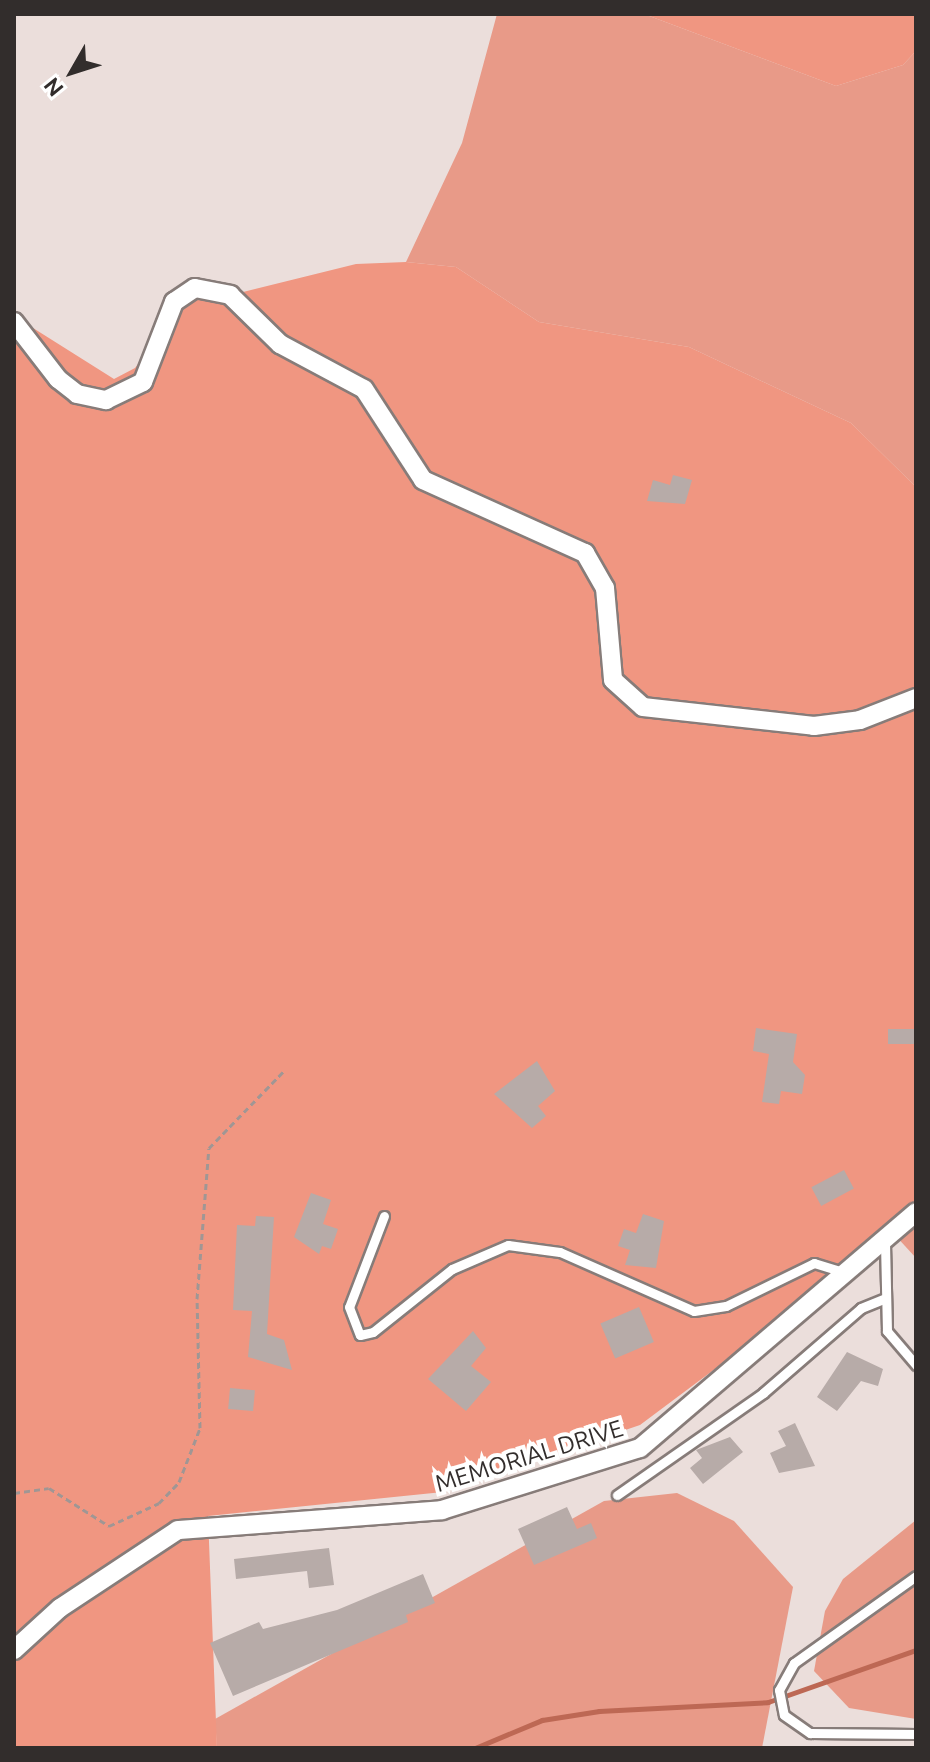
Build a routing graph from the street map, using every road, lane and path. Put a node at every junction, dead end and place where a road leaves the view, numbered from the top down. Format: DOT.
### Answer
graph roads {
  1 [pos="14,322"];
  2 [pos="916,698"];
  3 [pos="284,1071"];
  4 [pos="916,1212"];
  5 [pos="384,1216"];
  6 [pos="885,1243"];
  7 [pos="849,1275"];
  8 [pos="883,1299"];
  9 [pos="916,1365"];
  10 [pos="14,1493"];
  11 [pos="617,1495"];
  12 [pos="916,1576"];
  13 [pos="14,1650"];
  14 [pos="916,1734"];
  1 -- 2 [label="street"];
  3 -- 10 [label="path"];
  4 -- 6 [label="street, MEMORIAL DRIVE"];
  5 -- 7 [label="lane"];
  6 -- 7 [label="street, MEMORIAL DRIVE"];
  6 -- 8 [label="lane"];
  7 -- 13 [label="street, MEMORIAL DRIVE"];
  8 -- 9 [label="lane"];
  8 -- 11 [label="lane"];
  12 -- 14 [label="lane"];
}
